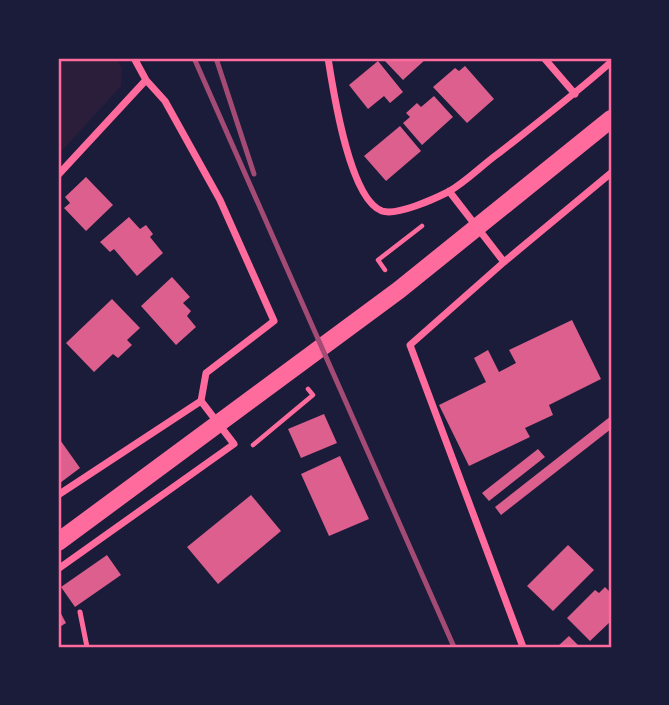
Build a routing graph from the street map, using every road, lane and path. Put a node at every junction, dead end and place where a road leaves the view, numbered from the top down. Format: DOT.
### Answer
graph roads {
  1 [pos="134,58"];
  2 [pos="328,58"];
  3 [pos="544,58"];
  4 [pos="611,62"];
  5 [pos="146,80"];
  6 [pos="575,94"];
  7 [pos="611,119"];
  8 [pos="611,173"];
  9 [pos="58,175"];
  10 [pos="450,191"];
  11 [pos="456,200"];
  12 [pos="378,260"];
  13 [pos="504,262"];
  14 [pos="313,395"];
  15 [pos="201,401"];
  16 [pos="252,446"];
  17 [pos="58,495"];
  18 [pos="58,542"];
  19 [pos="58,569"];
  20 [pos="80,612"];
  21 [pos="87,647"];
  22 [pos="523,647"];
  1 -- 5 [label="street"];
  2 -- 10 [label="street"];
  3 -- 6 [label="street"];
  4 -- 6 [label="street"];
  5 -- 9 [label="street"];
  5 -- 15 [label="street"];
  6 -- 10 [label="street"];
  7 -- 18 [label="main road"];
  8 -- 13 [label="street"];
  10 -- 11 [label="street"];
  11 -- 12 [label="path"];
  11 -- 13 [label="street"];
  13 -- 22 [label="street"];
  14 -- 16 [label="path"];
  15 -- 17 [label="street"];
  15 -- 19 [label="street"];
  20 -- 21 [label="lane"];
}
